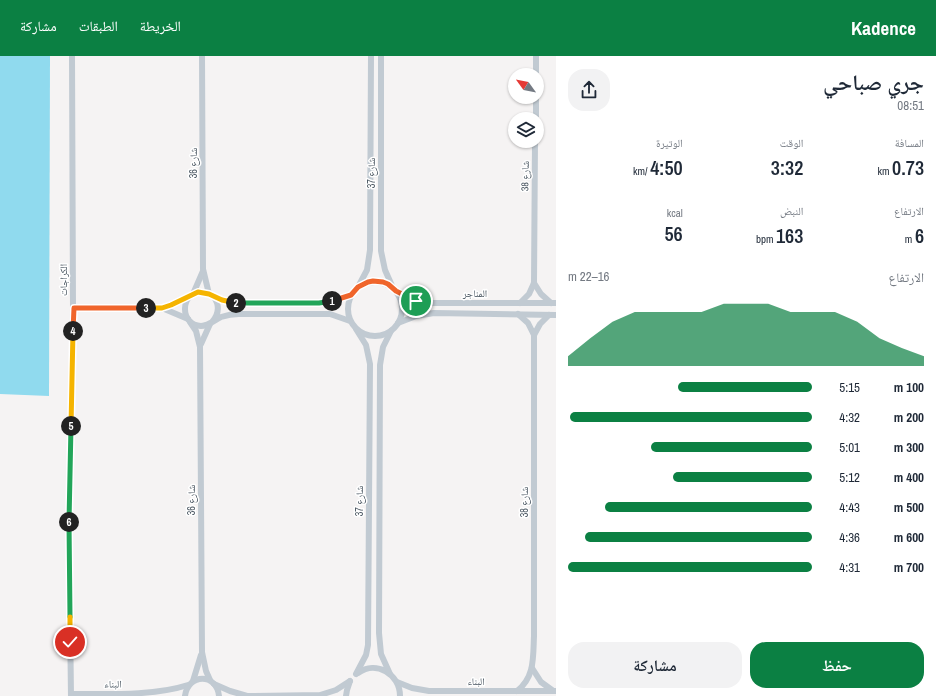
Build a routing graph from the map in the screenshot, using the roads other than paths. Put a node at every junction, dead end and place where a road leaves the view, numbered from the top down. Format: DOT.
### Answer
graph roads {
  1 [pos="72,56"];
  2 [pos="202,56"];
  3 [pos="371,56"];
  4 [pos="381,56"];
  5 [pos="536,56"];
  6 [pos="536,68"];
  7 [pos="535,148"];
  8 [pos="203,269"];
  9 [pos="534,283"];
  10 [pos="358,287"];
  11 [pos="395,290"];
  12 [pos="212,295"];
  13 [pos="351,295"];
  14 [pos="191,296"];
  15 [pos="520,303"];
  16 [pos="553,303"];
  17 [pos="74,308"];
  18 [pos="162,308"];
  19 [pos="518,314"];
  20 [pos="548,315"];
  21 [pos="556,315"];
  22 [pos="189,320"];
  23 [pos="350,320"];
  24 [pos="211,323"];
  25 [pos="398,323"];
  26 [pos="356,329"];
  27 [pos="391,331"];
  28 [pos="534,335"];
  29 [pos="200,347"];
  30 [pos="202,652"];
  31 [pos="532,668"];
  32 [pos="356,674"];
  33 [pos="390,674"];
  34 [pos="350,681"];
  35 [pos="212,682"];
  36 [pos="397,682"];
  37 [pos="190,683"];
  38 [pos="517,691"];
  39 [pos="555,692"];
  40 [pos="154,694"];
  41 [pos="70,695"];
  42 [pos="162,696"];
  43 [pos="185,696"];
  44 [pos="218,696"];
  45 [pos="247,696"];
  46 [pos="322,696"];
  47 [pos="346,696"];
  48 [pos="400,696"];
  1 -- 17 [label="street, الكراجات"];
  2 -- 8 [label="street, شارع 36"];
  3 -- 10 [label="street, شارع 37"];
  4 -- 11 [label="street, شارع 37"];
  5 -- 6 [label="street"];
  7 -- 9 [label="street, شارع 38"];
  8 -- 12 [label="street, شارع 36"];
  8 -- 14 [label="street, شارع 36"];
  9 -- 15 [label="street"];
  9 -- 16 [label="street"];
  10 -- 11 [label="street"];
  10 -- 13 [label="street"];
  11 -- 15 [label="street, المناجر"];
  11 -- 25 [label="street"];
  12 -- 13 [label="street"];
  12 -- 14 [label="street"];
  12 -- 24 [label="street"];
  13 -- 23 [label="street"];
  14 -- 18 [label="street"];
  14 -- 22 [label="street"];
  15 -- 16 [label="street, المناجر"];
  17 -- 18 [label="street"];
  17 -- 41 [label="street, الكراجات"];
  18 -- 22 [label="street"];
  19 -- 20 [label="street, المناجر"];
  19 -- 25 [label="street, المناجر"];
  19 -- 28 [label="street"];
  20 -- 21 [label="street, المناجر"];
  20 -- 28 [label="street"];
  22 -- 24 [label="street"];
  22 -- 29 [label="street, شارع 36"];
  23 -- 24 [label="street"];
  23 -- 26 [label="street"];
  24 -- 29 [label="street, شارع 36"];
  25 -- 27 [label="street"];
  26 -- 27 [label="street"];
  26 -- 32 [label="street, شارع 37"];
  27 -- 33 [label="street, شارع 37"];
  28 -- 31 [label="street, شارع 38"];
  29 -- 30 [label="street, شارع 36"];
  30 -- 35 [label="street, شارع 36"];
  30 -- 37 [label="street, شارع 36"];
  31 -- 38 [label="street, شارع 38"];
  31 -- 39 [label="street"];
  32 -- 33 [label="street"];
  32 -- 34 [label="street, شارع 37"];
  33 -- 36 [label="street, شارع 37"];
  34 -- 46 [label="street"];
  34 -- 47 [label="street"];
  35 -- 37 [label="street, البناء"];
  35 -- 44 [label="street, شارع 36"];
  35 -- 45 [label="street"];
  36 -- 38 [label="street, البناء"];
  36 -- 48 [label="street"];
  37 -- 40 [label="street, البناء"];
  37 -- 43 [label="street, شارع 36"];
  38 -- 39 [label="street, البناء"];
  40 -- 41 [label="street, البناء"];
  40 -- 42 [label="street, البناء"];
  45 -- 46 [label="street"];
}
